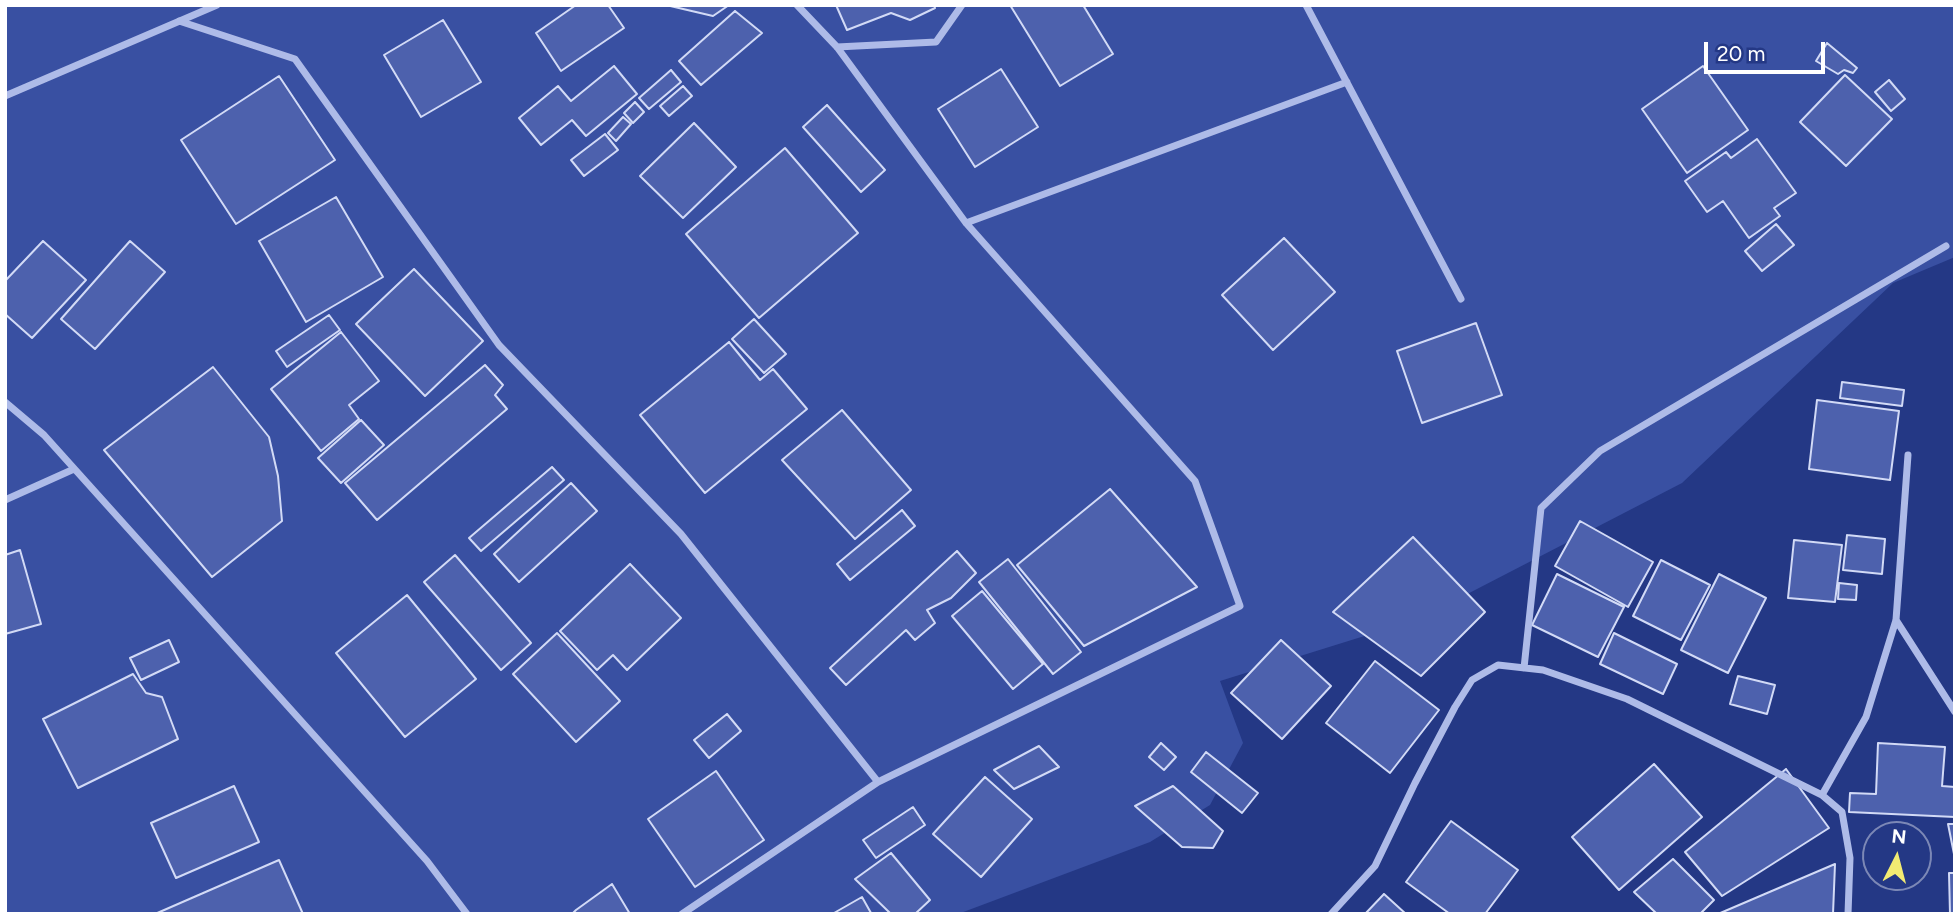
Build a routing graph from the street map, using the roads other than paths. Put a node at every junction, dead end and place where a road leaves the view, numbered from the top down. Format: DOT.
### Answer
graph roads {
  1 [pos="217,5"];
  2 [pos="797,5"];
  3 [pos="962,5"];
  4 [pos="1306,5"];
  5 [pos="179,21"];
  6 [pos="838,47"];
  7 [pos="1346,82"];
  8 [pos="5,96"];
  9 [pos="966,223"];
  10 [pos="1946,246"];
  11 [pos="1461,299"];
  12 [pos="5,401"];
  13 [pos="1908,456"];
  14 [pos="74,469"];
  15 [pos="5,500"];
  16 [pos="1896,620"];
  17 [pos="1524,668"];
  18 [pos="1955,712"];
  19 [pos="878,782"];
  20 [pos="1822,795"];
  21 [pos="467,914"];
  22 [pos="681,914"];
  23 [pos="1331,914"];
  24 [pos="1848,914"];
  1 -- 5 [label="street"];
  2 -- 6 [label="street"];
  3 -- 6 [label="street"];
  4 -- 7 [label="street"];
  5 -- 8 [label="street"];
  5 -- 19 [label="street"];
  6 -- 9 [label="street"];
  7 -- 9 [label="street"];
  7 -- 11 [label="street"];
  9 -- 19 [label="street"];
  10 -- 17 [label="street"];
  12 -- 14 [label="street"];
  13 -- 16 [label="street"];
  14 -- 15 [label="street"];
  14 -- 21 [label="street"];
  16 -- 18 [label="street"];
  16 -- 20 [label="street"];
  17 -- 20 [label="street"];
  17 -- 23 [label="street"];
  19 -- 22 [label="street"];
  20 -- 24 [label="street"];
}
